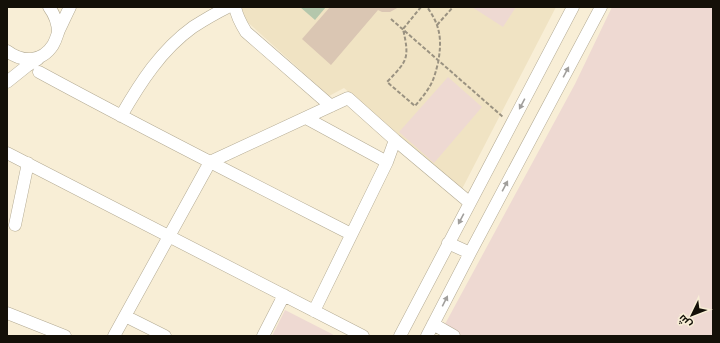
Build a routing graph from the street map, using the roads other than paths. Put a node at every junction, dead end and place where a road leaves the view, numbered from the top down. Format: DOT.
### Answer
graph roads {
  1 [pos="49,7"];
  2 [pos="70,7"];
  3 [pos="228,7"];
  4 [pos="235,7"];
  5 [pos="573,7"];
  6 [pos="601,7"];
  7 [pos="58,34"];
  8 [pos="7,51"];
  9 [pos="41,56"];
  10 [pos="40,72"];
  11 [pos="7,82"];
  12 [pos="330,106"];
  13 [pos="121,116"];
  14 [pos="306,118"];
  15 [pos="395,140"];
  16 [pos="7,153"];
  17 [pos="210,162"];
  18 [pos="387,162"];
  19 [pos="28,163"];
  20 [pos="470,203"];
  21 [pos="15,225"];
  22 [pos="351,234"];
  23 [pos="169,236"];
  24 [pos="448,243"];
  25 [pos="470,253"];
  26 [pos="284,295"];
  27 [pos="314,311"];
  28 [pos="7,314"];
  29 [pos="126,316"];
  30 [pos="433,324"];
  31 [pos="65,336"];
  32 [pos="114,336"];
  33 [pos="165,336"];
  34 [pos="263,336"];
  35 [pos="363,336"];
  36 [pos="400,336"];
  37 [pos="427,336"];
  38 [pos="454,336"];
  1 -- 7 [label="street"];
  2 -- 7 [label="street"];
  3 -- 13 [label="street"];
  4 -- 12 [label="street"];
  5 -- 20 [label="street, one-way"];
  25 -- 6 [label="street, one-way"];
  7 -- 9 [label="street"];
  8 -- 9 [label="street"];
  9 -- 11 [label="street"];
  10 -- 13 [label="street"];
  12 -- 14 [label="street"];
  12 -- 15 [label="street"];
  13 -- 17 [label="street"];
  14 -- 17 [label="street"];
  14 -- 18 [label="street"];
  15 -- 18 [label="street"];
  15 -- 20 [label="street"];
  16 -- 19 [label="street"];
  17 -- 22 [label="street"];
  17 -- 23 [label="street"];
  18 -- 22 [label="street"];
  19 -- 21 [label="street"];
  19 -- 23 [label="street"];
  20 -- 24 [label="street, one-way"];
  22 -- 27 [label="street"];
  23 -- 26 [label="street"];
  23 -- 29 [label="street"];
  24 -- 25 [label="street"];
  24 -- 36 [label="street"];
  30 -- 25 [label="street, one-way"];
  26 -- 27 [label="street"];
  26 -- 34 [label="street"];
  27 -- 35 [label="street"];
  28 -- 31 [label="street"];
  29 -- 32 [label="street"];
  29 -- 33 [label="street"];
  30 -- 37 [label="street"];
  30 -- 38 [label="street"];
}
